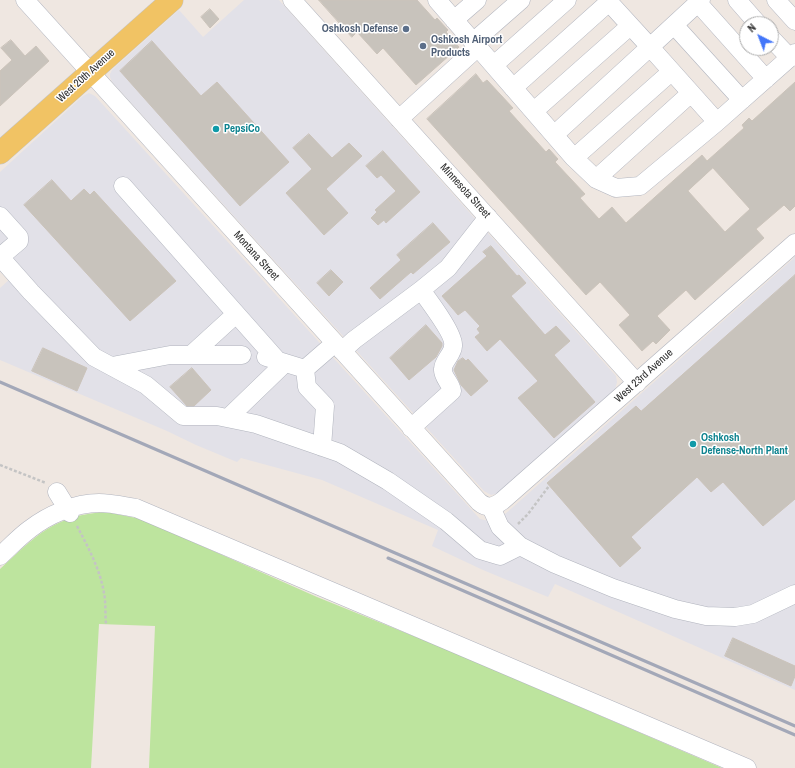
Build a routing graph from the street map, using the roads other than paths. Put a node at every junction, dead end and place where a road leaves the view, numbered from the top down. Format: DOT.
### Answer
graph roads {
  1 [pos="25,0"];
  2 [pos="172,0"];
  3 [pos="292,0"];
  4 [pos="437,0"];
  5 [pos="477,0"];
  6 [pos="521,0"];
  7 [pos="567,0"];
  8 [pos="737,0"];
  9 [pos="776,0"];
  10 [pos="608,1"];
  11 [pos="700,2"];
  12 [pos="751,16"];
  13 [pos="454,20"];
  14 [pos="795,21"];
  15 [pos="674,25"];
  16 [pos="630,26"];
  17 [pos="475,45"];
  18 [pos="779,45"];
  19 [pos="650,47"];
  20 [pos="792,56"];
  21 [pos="494,65"];
  22 [pos="90,72"];
  23 [pos="671,72"];
  24 [pos="766,79"];
  25 [pos="513,88"];
  26 [pos="691,93"];
  27 [pos="742,100"];
  28 [pos="534,111"];
  29 [pos="399,118"];
  30 [pos="717,122"];
  31 [pos="554,135"];
  32 [pos="0,153"];
  33 [pos="574,158"];
  34 [pos="596,179"];
  35 [pos="123,186"];
  36 [pos="0,216"];
  37 [pos="488,217"];
  38 [pos="795,243"];
  39 [pos="2,265"];
  40 [pos="421,290"];
  41 [pos="236,314"];
  42 [pos="338,347"];
  43 [pos="191,355"];
  44 [pos="281,361"];
  45 [pos="112,366"];
  46 [pos="305,369"];
  47 [pos="637,383"];
  48 [pos="228,418"];
  49 [pos="411,428"];
  50 [pos="322,447"];
  51 [pos="57,492"];
  52 [pos="491,507"];
  53 [pos="69,511"];
  54 [pos="520,546"];
  55 [pos="0,556"];
  56 [pos="795,594"];
  57 [pos="747,768"];
  1 -- 22 [label="street, Montana Street"];
  2 -- 22 [label="main road, West 20th Avenue"];
  3 -- 29 [label="street, Minnesota Street"];
  4 -- 13 [label="street"];
  5 -- 13 [label="street"];
  6 -- 17 [label="street"];
  7 -- 21 [label="street"];
  8 -- 12 [label="street"];
  9 -- 14 [label="street"];
  10 -- 16 [label="street"];
  10 -- 25 [label="street"];
  11 -- 15 [label="street"];
  11 -- 24 [label="street"];
  13 -- 17 [label="street"];
  15 -- 19 [label="street"];
  15 -- 27 [label="street"];
  16 -- 19 [label="street"];
  16 -- 28 [label="street"];
  17 -- 21 [label="street"];
  17 -- 29 [label="street"];
  18 -- 20 [label="street"];
  19 -- 23 [label="street"];
  19 -- 31 [label="street"];
  20 -- 24 [label="street"];
  21 -- 25 [label="street"];
  22 -- 32 [label="main road, West 20th Avenue"];
  22 -- 42 [label="street, Montana Street"];
  23 -- 26 [label="street"];
  23 -- 33 [label="street"];
  24 -- 27 [label="street"];
  25 -- 28 [label="street"];
  26 -- 30 [label="street"];
  26 -- 34 [label="street"];
  27 -- 30 [label="street"];
  28 -- 31 [label="street"];
  29 -- 37 [label="street, Minnesota Street"];
  30 -- 34 [label="street"];
  31 -- 33 [label="street"];
  33 -- 34 [label="street"];
  35 -- 41 [label="street"];
  36 -- 39 [label="street"];
  37 -- 40 [label="street"];
  37 -- 47 [label="street, Minnesota Street"];
  38 -- 47 [label="street, West 23rd Avenue"];
  39 -- 45 [label="street"];
  40 -- 42 [label="street"];
  40 -- 49 [label="street"];
  41 -- 43 [label="street"];
  41 -- 44 [label="street"];
  42 -- 46 [label="street"];
  42 -- 49 [label="street, Montana Street"];
  43 -- 44 [label="street"];
  43 -- 45 [label="street"];
  44 -- 46 [label="street"];
  44 -- 48 [label="street"];
  45 -- 48 [label="street"];
  46 -- 50 [label="street"];
  47 -- 52 [label="street, West 23rd Avenue"];
  48 -- 50 [label="street"];
  49 -- 52 [label="street, Montana Street"];
  50 -- 54 [label="street"];
  51 -- 53 [label="street"];
  52 -- 54 [label="street"];
  53 -- 55 [label="street"];
  53 -- 57 [label="street"];
  54 -- 56 [label="street"];
}
